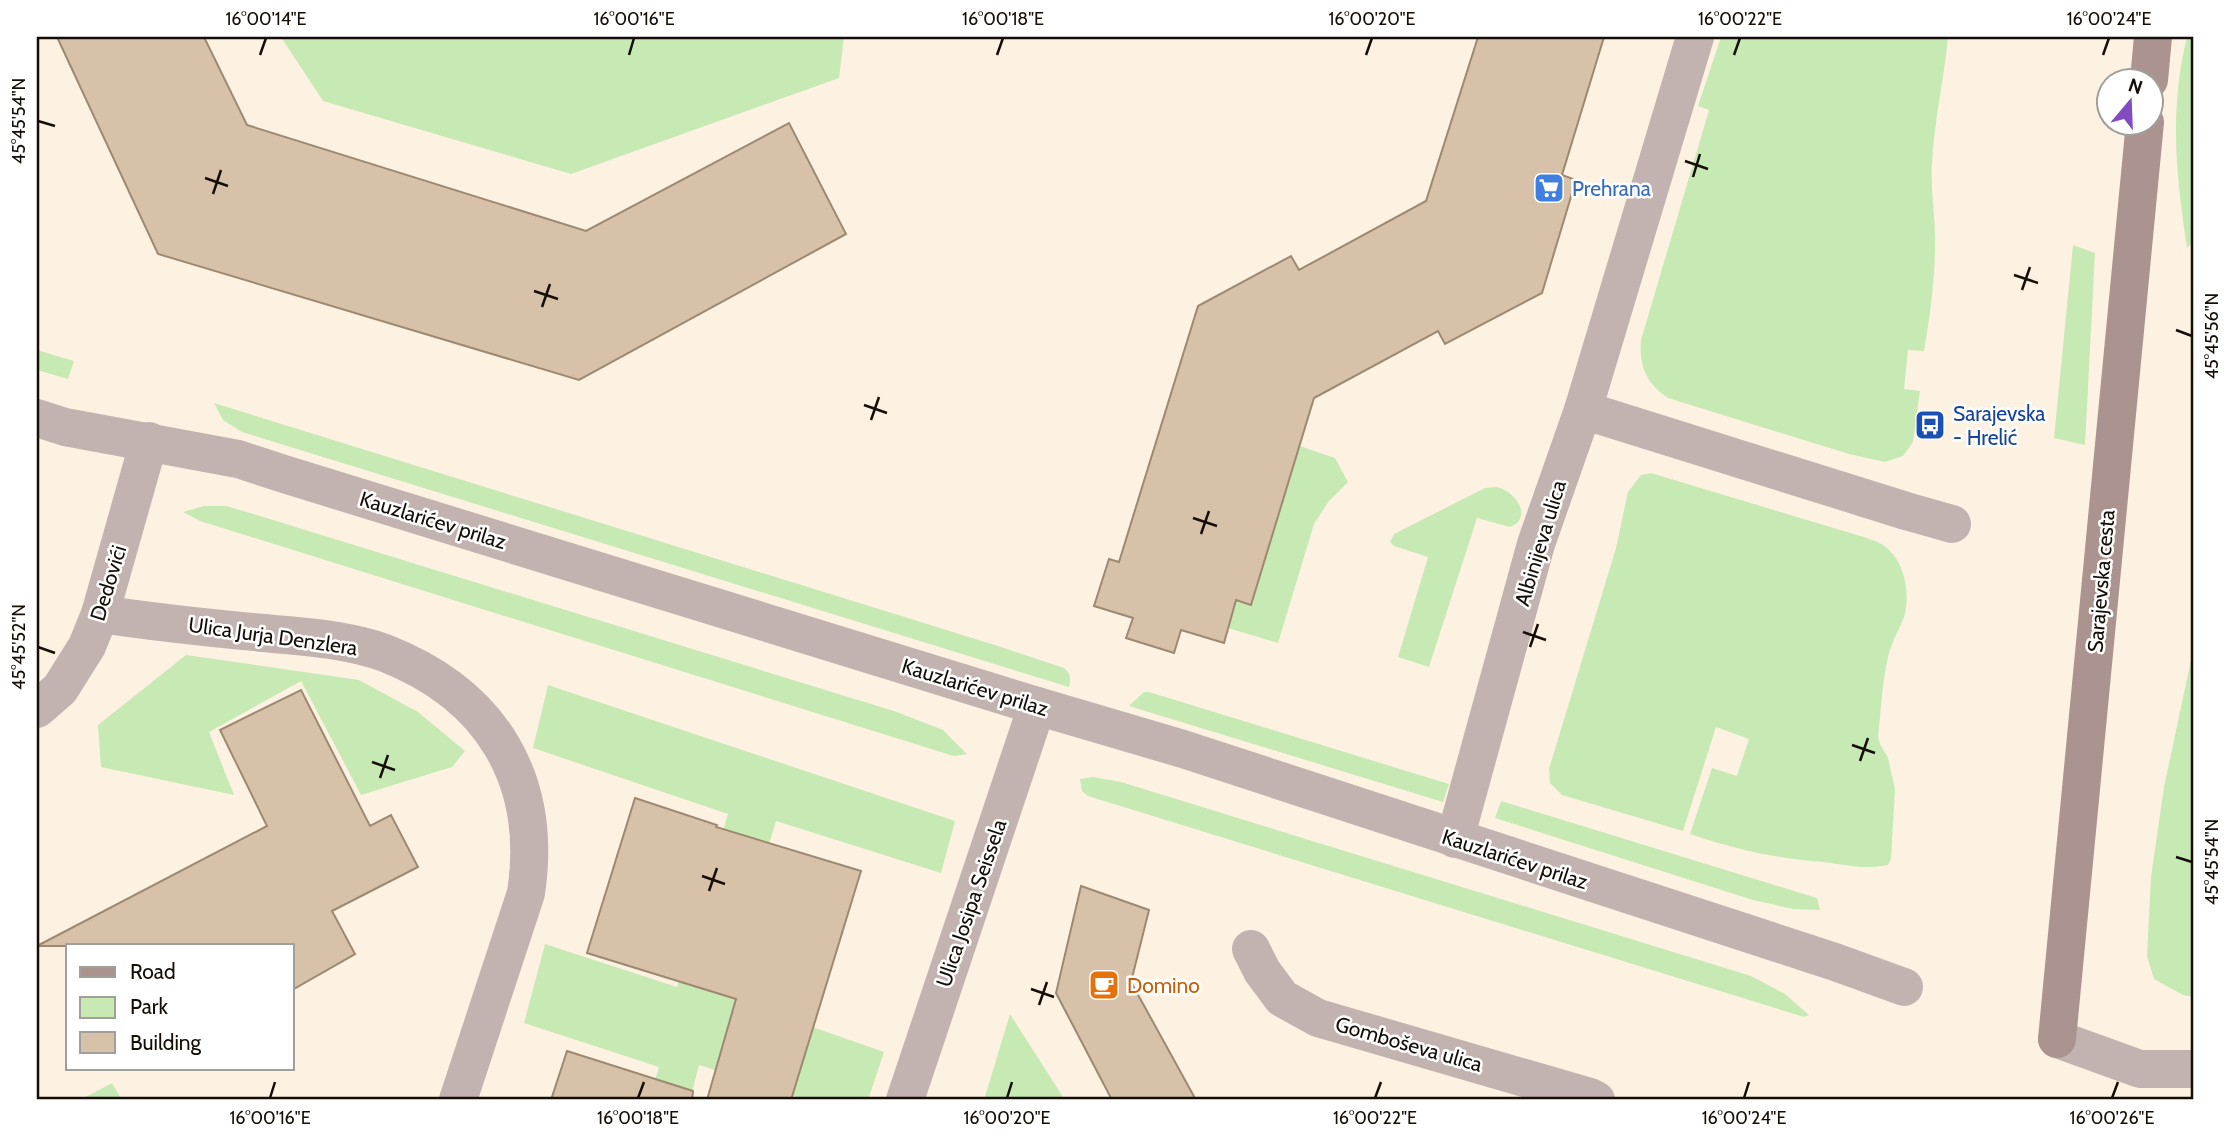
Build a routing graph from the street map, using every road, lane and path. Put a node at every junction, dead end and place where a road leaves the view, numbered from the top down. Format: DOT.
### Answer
graph roads {
  1 [pos="1695,37"];
  2 [pos="2153,37"];
  3 [pos="2150,66"];
  4 [pos="2144,136"];
  5 [pos="1583,410"];
  6 [pos="37,418"];
  7 [pos="149,441"];
  8 [pos="1952,524"];
  9 [pos="100,614"];
  10 [pos="1037,706"];
  11 [pos="37,709"];
  12 [pos="1455,839"];
  13 [pos="1251,948"];
  14 [pos="1904,987"];
  15 [pos="2057,1039"];
  16 [pos="2194,1069"];
  17 [pos="458,1100"];
  18 [pos="905,1100"];
  19 [pos="1596,1100"];
  1 -- 5 [label="street, Albinijeva ulica"];
  2 -- 3 [label="main road"];
  4 -- 15 [label="main road, Sarajevska cesta"];
  5 -- 8 [label="street"];
  5 -- 12 [label="street, Albinijeva ulica"];
  6 -- 7 [label="street, Kauzlarićev prilaz"];
  7 -- 9 [label="street, Dedovići"];
  7 -- 10 [label="street, Kauzlarićev prilaz"];
  9 -- 11 [label="street, Dedovići"];
  9 -- 17 [label="street, Ulica Jurja Denzlera"];
  10 -- 12 [label="street, Kauzlarićev prilaz"];
  10 -- 18 [label="street, Ulica Josipa Seissela"];
  12 -- 14 [label="street, Kauzlarićev prilaz"];
  13 -- 19 [label="street, Gomboševa ulica"];
  15 -- 16 [label="street"];
}
